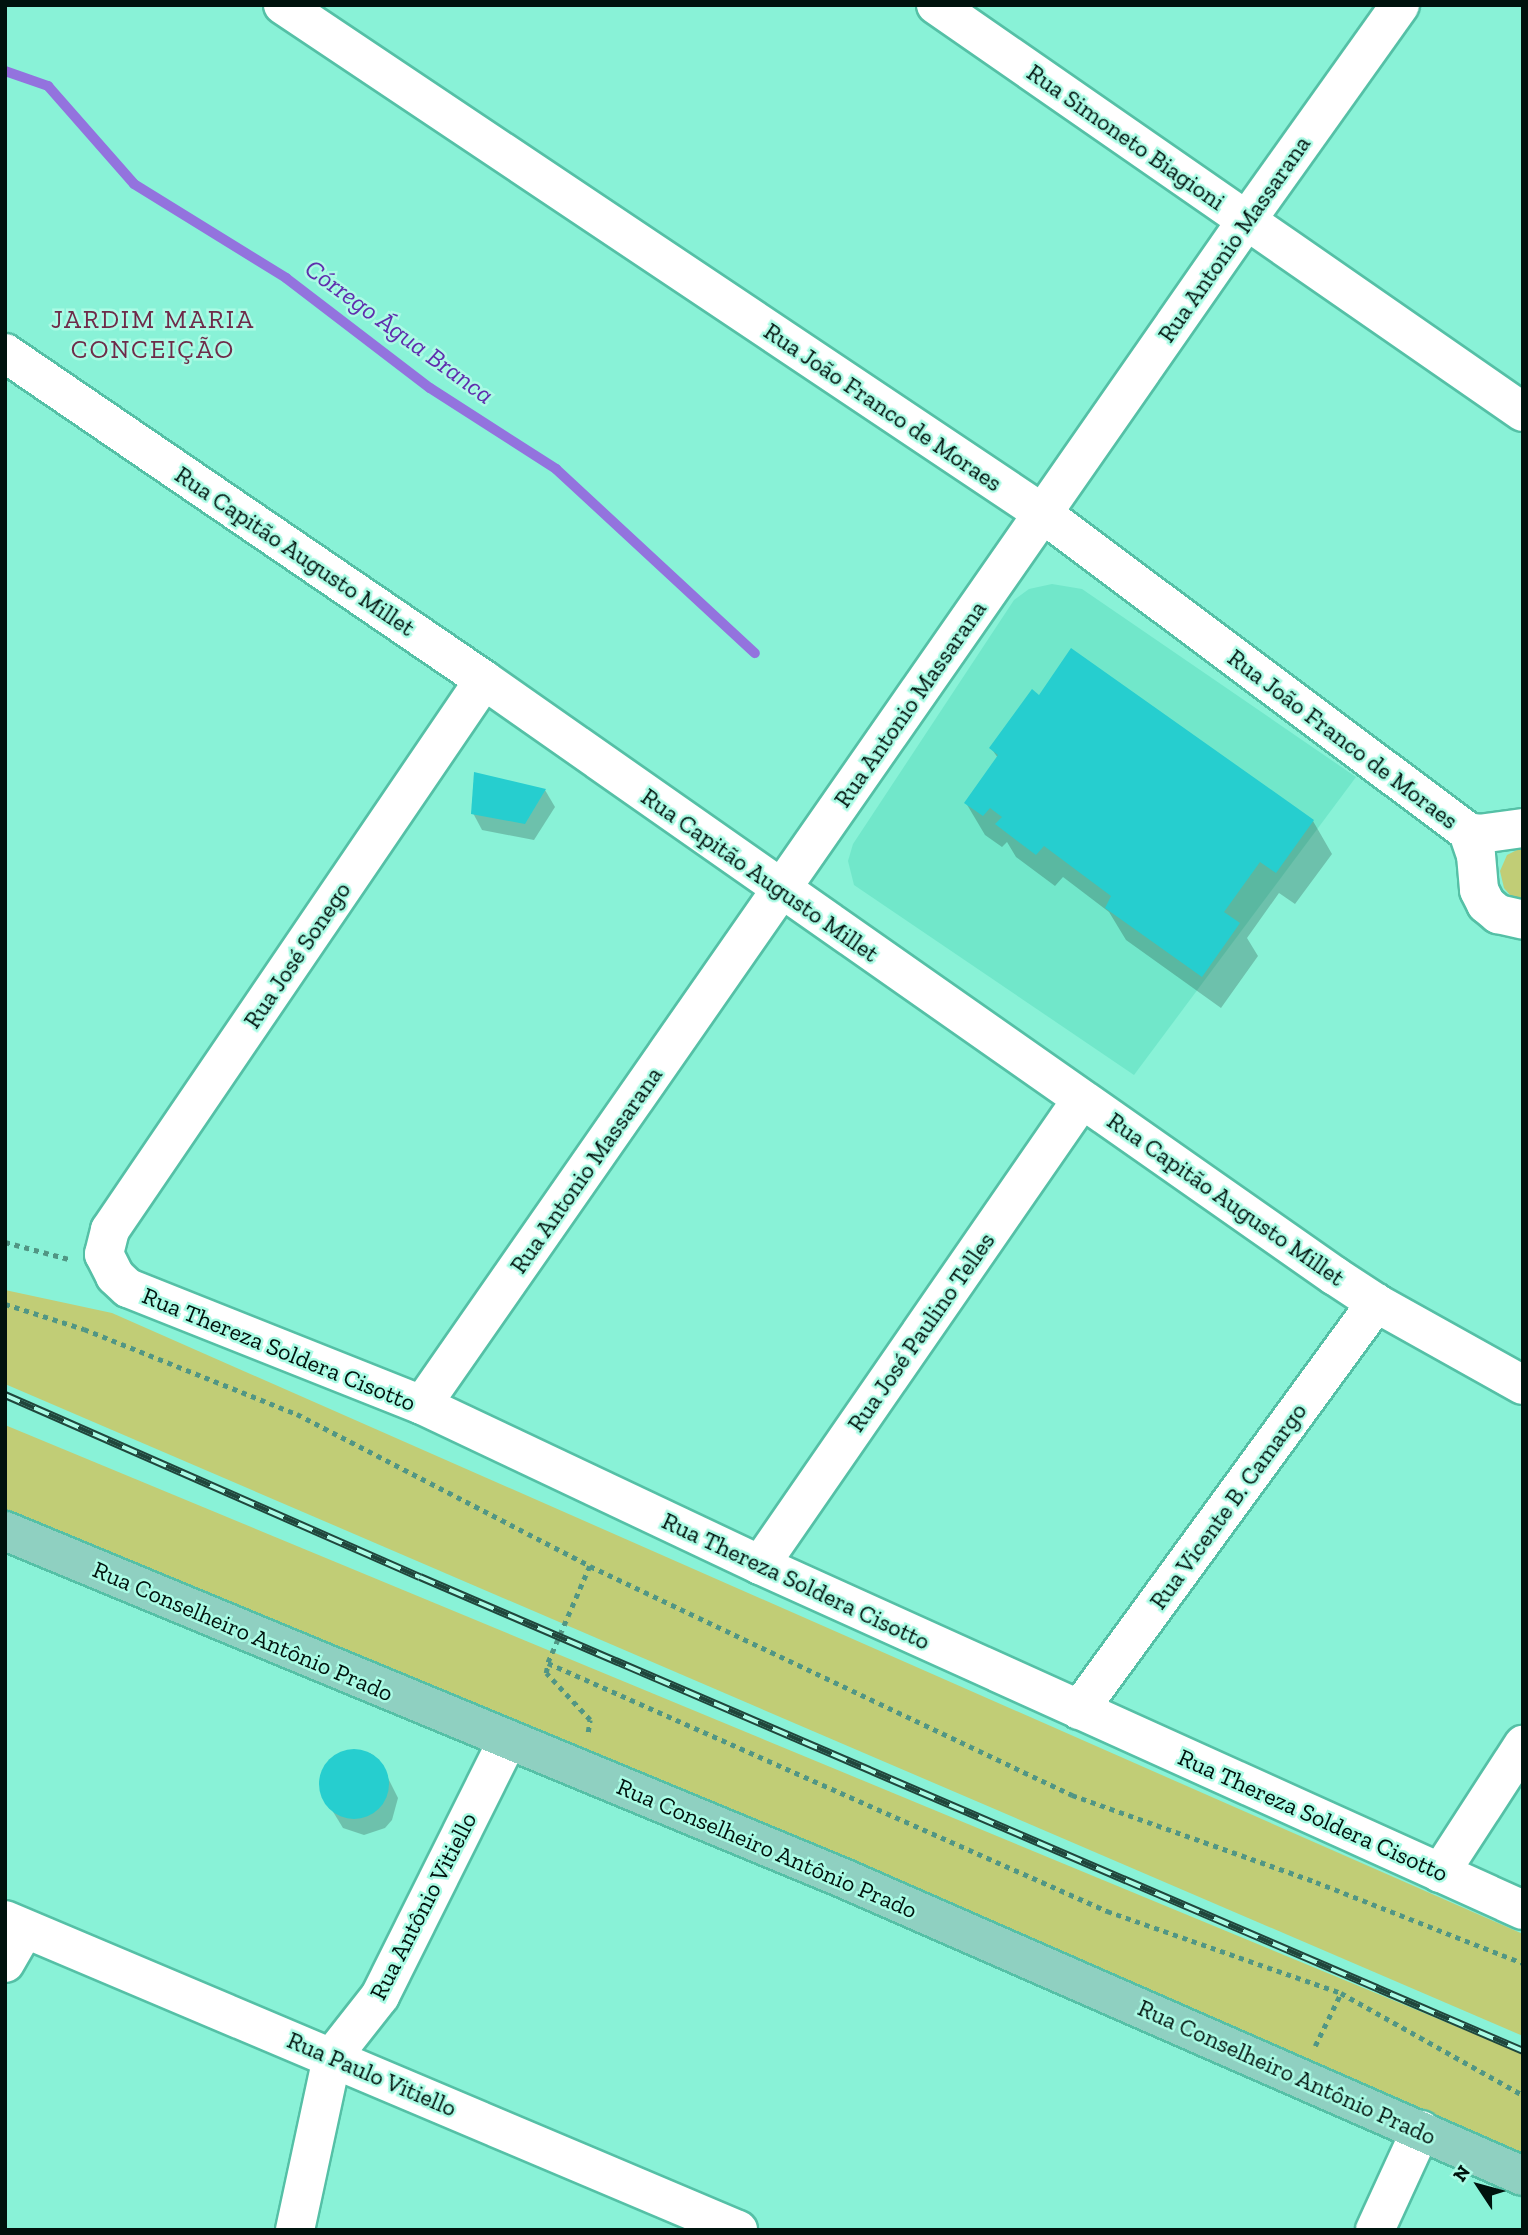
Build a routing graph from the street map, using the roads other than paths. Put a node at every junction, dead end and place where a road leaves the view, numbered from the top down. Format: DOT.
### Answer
graph roads {
  1 [pos="283,5"];
  2 [pos="1400,5"];
  3 [pos="942,7"];
  4 [pos="1247,220"];
  5 [pos="5,353"];
  6 [pos="1523,412"];
  7 [pos="1042,513"];
  8 [pos="484,680"];
  9 [pos="1523,828"];
  10 [pos="1468,832"];
  11 [pos="780,890"];
  12 [pos="1523,920"];
  13 [pos="1083,1099"];
  14 [pos="110,1270"];
  15 [pos="1376,1303"];
  16 [pos="1523,1385"];
  17 [pos="422,1405"];
  18 [pos="5,1531"];
  19 [pos="760,1566"];
  20 [pos="1079,1710"];
  21 [pos="507,1741"];
  22 [pos="1523,1745"];
  23 [pos="1440,1873"];
  24 [pos="1523,1910"];
  25 [pos="15,1924"];
  26 [pos="5,1963"];
  27 [pos="332,2057"];
  28 [pos="1421,2130"];
  29 [pos="1523,2176"];
  30 [pos="671,2215"];
  31 [pos="295,2230"];
  32 [pos="738,2230"];
  33 [pos="1375,2230"];
  1 -- 7 [label="street, Rua João Franco de Moraes"];
  2 -- 4 [label="street, Rua Antonio Massarana"];
  3 -- 4 [label="street, Rua Simoneto Biagioni"];
  4 -- 6 [label="street, Rua Simoneto Biagioni"];
  4 -- 7 [label="street, Rua Antonio Massarana"];
  5 -- 8 [label="street, Rua Capitão Augusto Millet"];
  7 -- 10 [label="street, Rua João Franco de Moraes"];
  7 -- 11 [label="street, Rua Antonio Massarana"];
  8 -- 11 [label="street, Rua Capitão Augusto Millet"];
  8 -- 14 [label="street, Rua José Sonego"];
  9 -- 10 [label="street, Rua João Franco de Moraes"];
  10 -- 12 [label="street, Rua João Franco de Moraes"];
  11 -- 13 [label="street, Rua Capitão Augusto Millet"];
  11 -- 17 [label="street, Rua Antonio Massarana"];
  13 -- 15 [label="street, Rua Capitão Augusto Millet"];
  13 -- 19 [label="street, Rua José Paulino Telles"];
  14 -- 17 [label="street, Rua Thereza Soldera Cisotto"];
  15 -- 16 [label="street, Rua Capitão Augusto Millet"];
  15 -- 20 [label="street, Rua Vicente B. Camargo"];
  17 -- 19 [label="street, Rua Thereza Soldera Cisotto"];
  18 -- 21 [label="main road, Rua Conselheiro Antônio Prado"];
  19 -- 20 [label="street, Rua Thereza Soldera Cisotto"];
  20 -- 23 [label="street, Rua Thereza Soldera Cisotto"];
  21 -- 27 [label="street, Rua Antônio Vitiello"];
  21 -- 28 [label="main road, Rua Conselheiro Antônio Prado"];
  22 -- 23 [label="street"];
  23 -- 24 [label="street, Rua Thereza Soldera Cisotto"];
  25 -- 26 [label="street"];
  25 -- 27 [label="street, Rua Paulo Vitiello"];
  27 -- 30 [label="street, Rua Paulo Vitiello"];
  27 -- 31 [label="street, Rua Antônio Vitiello"];
  28 -- 29 [label="main road, Rua Conselheiro Antônio Prado"];
  28 -- 33 [label="street"];
  30 -- 32 [label="street, Rua Paulo Vitiello"];
}
